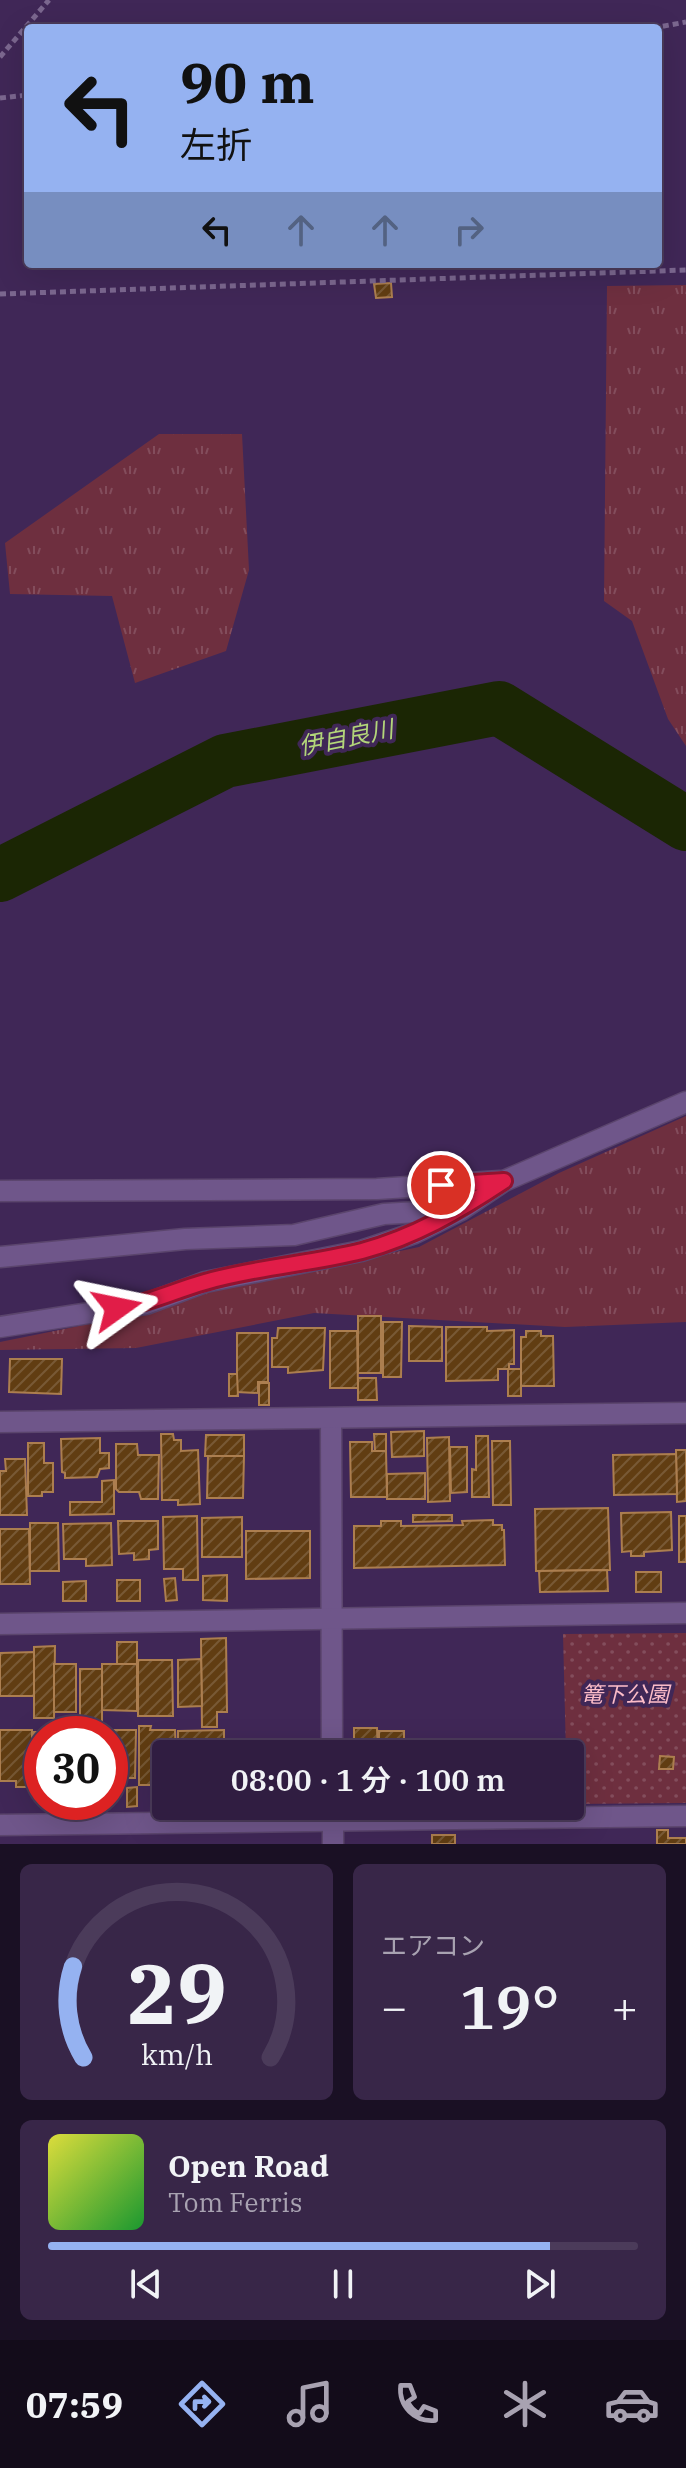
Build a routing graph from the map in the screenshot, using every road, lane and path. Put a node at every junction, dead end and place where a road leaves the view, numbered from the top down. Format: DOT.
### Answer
graph roads {
  1 [pos="49,0"];
  2 [pos="686,22"];
  3 [pos="28,24"];
  4 [pos="662,26"];
  5 [pos="24,29"];
  6 [pos="0,57"];
  7 [pos="24,95"];
  8 [pos="0,98"];
  9 [pos="686,270"];
  10 [pos="0,294"];
  11 [pos="686,1102"];
  12 [pos="504,1181"];
  13 [pos="0,1191"];
  14 [pos="461,1210"];
  15 [pos="0,1257"];
  16 [pos="0,1327"];
  17 [pos="686,1413"];
  18 [pos="331,1420"];
  19 [pos="0,1422"];
  20 [pos="686,1613"];
  21 [pos="332,1620"];
  22 [pos="0,1624"];
  23 [pos="332,1740"];
  24 [pos="584,1815"];
  25 [pos="686,1816"];
  26 [pos="152,1820"];
  27 [pos="333,1820"];
  28 [pos="0,1825"];
  29 [pos="333,1844"];
  1 -- 3 [label="path"];
  2 -- 4 [label="path"];
  5 -- 6 [label="path"];
  7 -- 8 [label="path"];
  9 -- 10 [label="path"];
  11 -- 12 [label="street"];
  12 -- 13 [label="street"];
  12 -- 14 [label="street"];
  14 -- 15 [label="street"];
  14 -- 16 [label="street"];
  17 -- 18 [label="street"];
  18 -- 19 [label="street"];
  18 -- 21 [label="street"];
  20 -- 21 [label="street"];
  21 -- 22 [label="street"];
  21 -- 23 [label="street"];
  24 -- 25 [label="street"];
  26 -- 28 [label="street"];
  27 -- 29 [label="street"];
}
